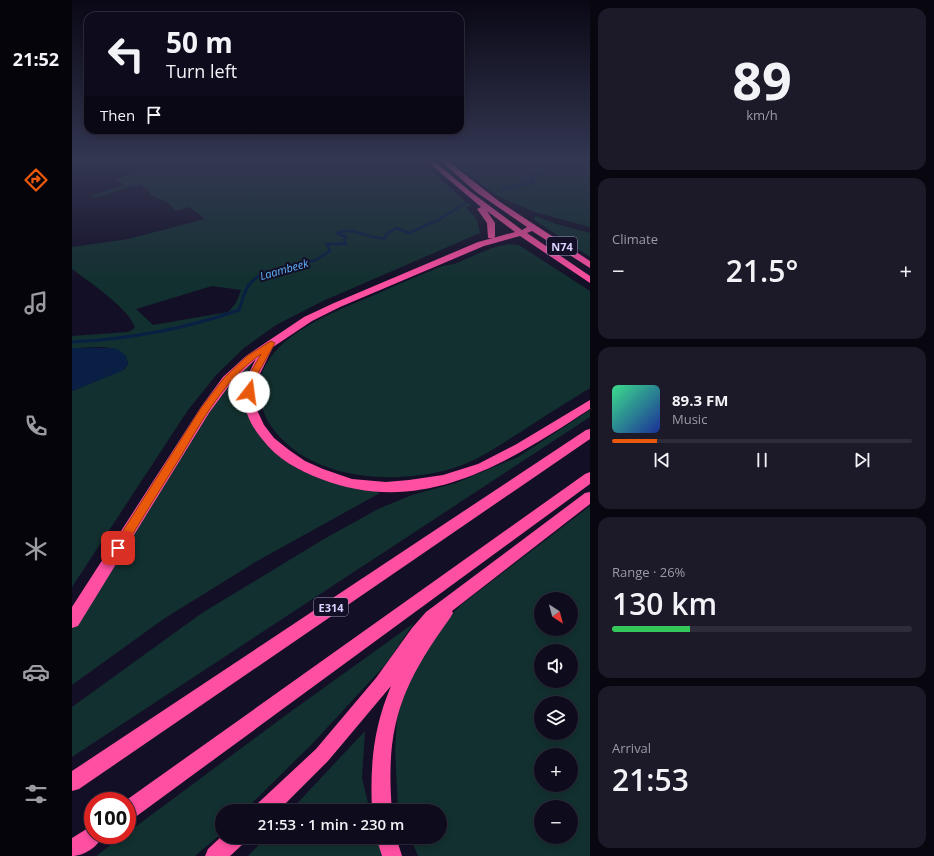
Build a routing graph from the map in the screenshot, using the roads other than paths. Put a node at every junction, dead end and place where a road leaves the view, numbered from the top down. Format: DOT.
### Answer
graph roads {
  1 [pos="477,202"];
  2 [pos="477,202"];
  3 [pos="498,202"];
  4 [pos="534,227"];
  5 [pos="518,231"];
  6 [pos="491,236"];
  7 [pos="481,244"];
  8 [pos="539,246"];
  9 [pos="590,265"];
  10 [pos="590,280"];
  11 [pos="271,343"];
  12 [pos="590,404"];
  13 [pos="590,432"];
  14 [pos="590,477"];
  15 [pos="590,497"];
  16 [pos="460,594"];
  17 [pos="72,621"];
  18 [pos="72,782"];
  19 [pos="271,804"];
  20 [pos="382,804"];
  21 [pos="136,805"];
  22 [pos="84,841"];
  23 [pos="228,844"];
  24 [pos="388,844"];
  25 [pos="72,850"];
  26 [pos="215,856"];
  27 [pos="392,856"];
  1 -- 6 [label="highway, N74"];
  2 -- 5 [label="highway, N74"];
  3 -- 4 [label="highway, N74"];
  4 -- 5 [label="highway"];
  4 -- 9 [label="highway, N74"];
  5 -- 6 [label="highway"];
  5 -- 7 [label="highway"];
  5 -- 8 [label="highway, N74"];
  6 -- 7 [label="highway"];
  7 -- 8 [label="highway"];
  7 -- 11 [label="highway"];
  8 -- 10 [label="highway, N74"];
  11 -- 12 [label="highway"];
  11 -- 17 [label="highway"];
  13 -- 18 [label="highway, E314"];
  14 -- 21 [label="highway"];
  15 -- 16 [label="highway"];
  16 -- 19 [label="highway"];
  16 -- 20 [label="highway"];
  22 -- 25 [label="highway"];
  23 -- 26 [label="highway"];
  24 -- 27 [label="highway"];
}
